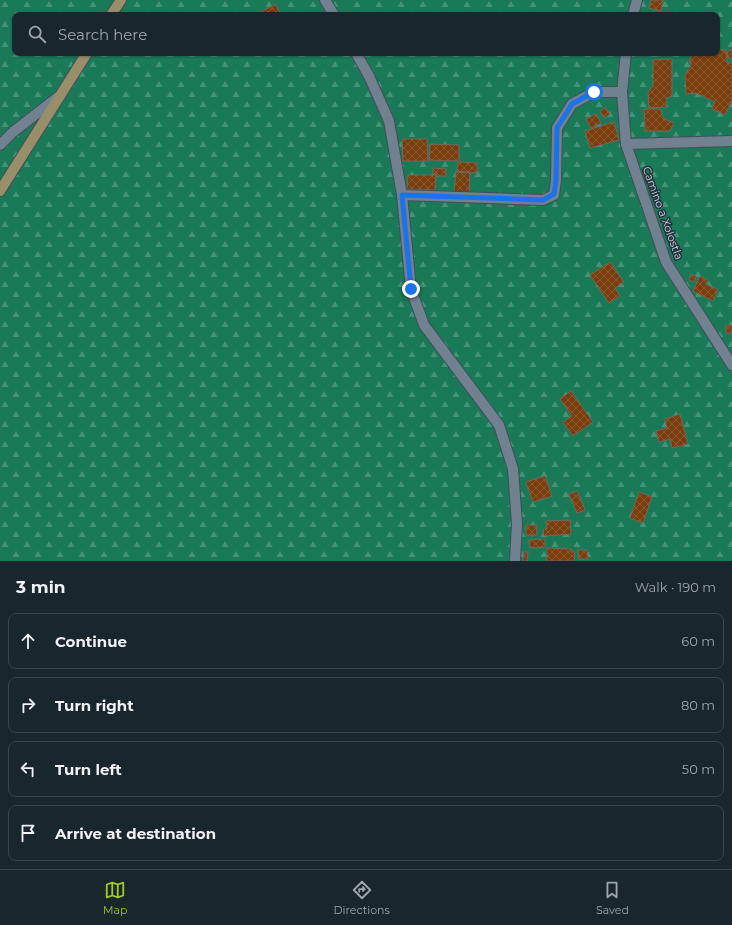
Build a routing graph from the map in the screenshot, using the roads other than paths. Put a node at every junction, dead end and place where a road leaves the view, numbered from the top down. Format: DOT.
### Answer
graph roads {
  1 [pos="120,0"];
  2 [pos="325,0"];
  3 [pos="636,0"];
  4 [pos="113,12"];
  5 [pos="332,12"];
  6 [pos="634,12"];
  7 [pos="85,56"];
  8 [pos="358,56"];
  9 [pos="626,56"];
  10 [pos="622,92"];
  11 [pos="58,97"];
  12 [pos="732,141"];
  13 [pos="626,144"];
  14 [pos="0,146"];
  15 [pos="0,191"];
  16 [pos="402,195"];
  17 [pos="732,365"];
  18 [pos="515,561"];
  1 -- 4 [label="main road"];
  2 -- 5 [label="street"];
  3 -- 6 [label="street"];
  7 -- 11 [label="main road"];
  8 -- 16 [label="street"];
  9 -- 10 [label="street, Camino a Xolostla"];
  10 -- 13 [label="street, Camino a Xolostla"];
  10 -- 16 [label="street"];
  11 -- 14 [label="street"];
  11 -- 15 [label="main road"];
  12 -- 13 [label="street"];
  13 -- 17 [label="street, Camino a Xolostla"];
  16 -- 18 [label="street"];
}
